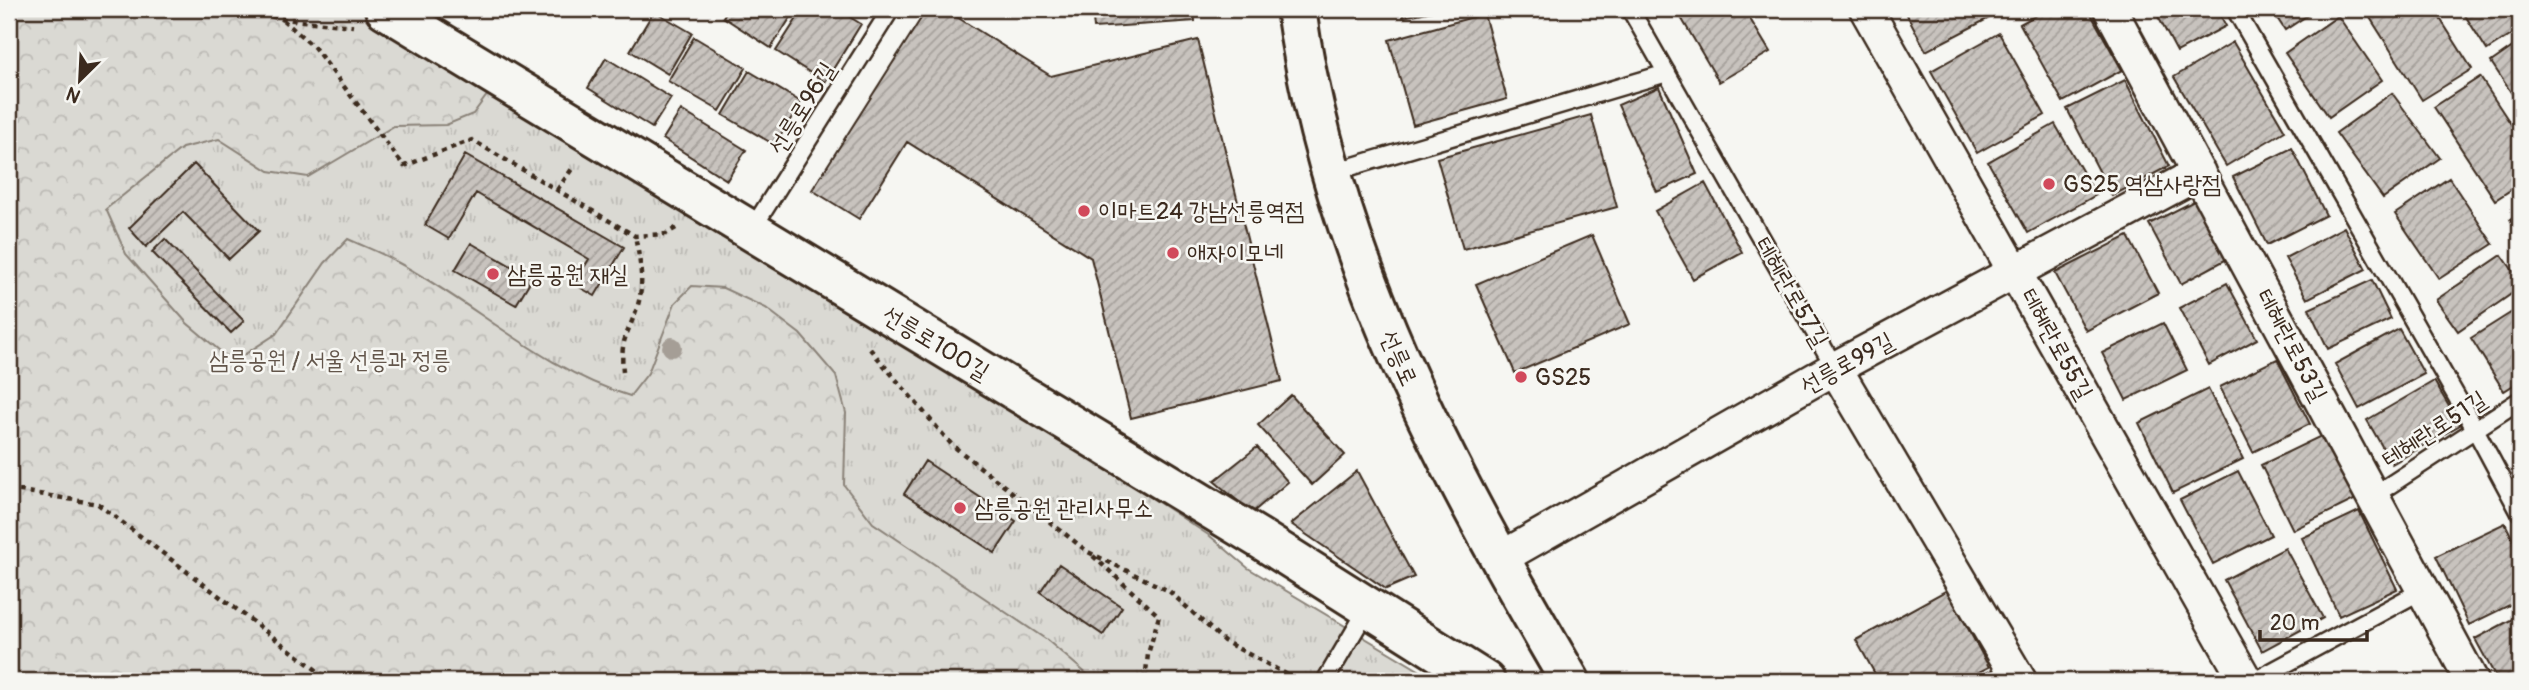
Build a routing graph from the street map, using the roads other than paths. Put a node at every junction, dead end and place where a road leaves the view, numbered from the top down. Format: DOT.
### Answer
graph roads {
  1 [pos="891,9"];
  2 [pos="1296,9"];
  3 [pos="1630,9"];
  4 [pos="1866,9"];
  5 [pos="2110,9"];
  6 [pos="2235,9"];
  7 [pos="371,18"];
  8 [pos="1667,73"];
  9 [pos="1330,173"];
  10 [pos="2199,173"];
  11 [pos="751,230"];
  12 [pos="2017,272"];
  13 [pos="1835,368"];
  14 [pos="2520,400"];
  15 [pos="2475,429"];
  16 [pos="2373,496"];
  17 [pos="2520,513"];
  18 [pos="1499,559"];
  19 [pos="2421,591"];
  20 [pos="1369,607"];
  21 [pos="2009,677"];
  22 [pos="1325,681"];
  23 [pos="1485,681"];
  24 [pos="1570,681"];
  25 [pos="2246,681"];
  26 [pos="2254,681"];
  27 [pos="2472,681"];
  1 -- 11 [label="lane, 선릉로96길"];
  2 -- 9 [label="street, 선릉로"];
  3 -- 8 [label="lane, 테헤란로57길"];
  4 -- 12 [label="street, 테헤란로55길"];
  5 -- 10 [label="street, 테헤란로53길"];
  6 -- 15 [label="lane"];
  7 -- 11 [label="street, 선릉로100길"];
  8 -- 9 [label="lane"];
  8 -- 13 [label="lane, 테헤란로57길"];
  9 -- 18 [label="street, 선릉로"];
  10 -- 12 [label="street, 선릉로99길"];
  10 -- 16 [label="street, 테헤란로53길"];
  11 -- 20 [label="street, 선릉로100길"];
  12 -- 13 [label="street, 선릉로99길"];
  12 -- 25 [label="street, 테헤란로55길"];
  13 -- 18 [label="street, 선릉로99길"];
  13 -- 21 [label="street, 테헤란로57길"];
  14 -- 15 [label="lane, 테헤란로51길"];
  15 -- 16 [label="lane, 테헤란로51길"];
  15 -- 17 [label="lane"];
  16 -- 19 [label="street, 테헤란로53길"];
  18 -- 24 [label="street, 선릉로"];
  19 -- 26 [label="lane"];
  19 -- 27 [label="street, 테헤란로53길"];
  20 -- 22 [label="lane"];
  20 -- 23 [label="street, 선릉로100길"];
}
